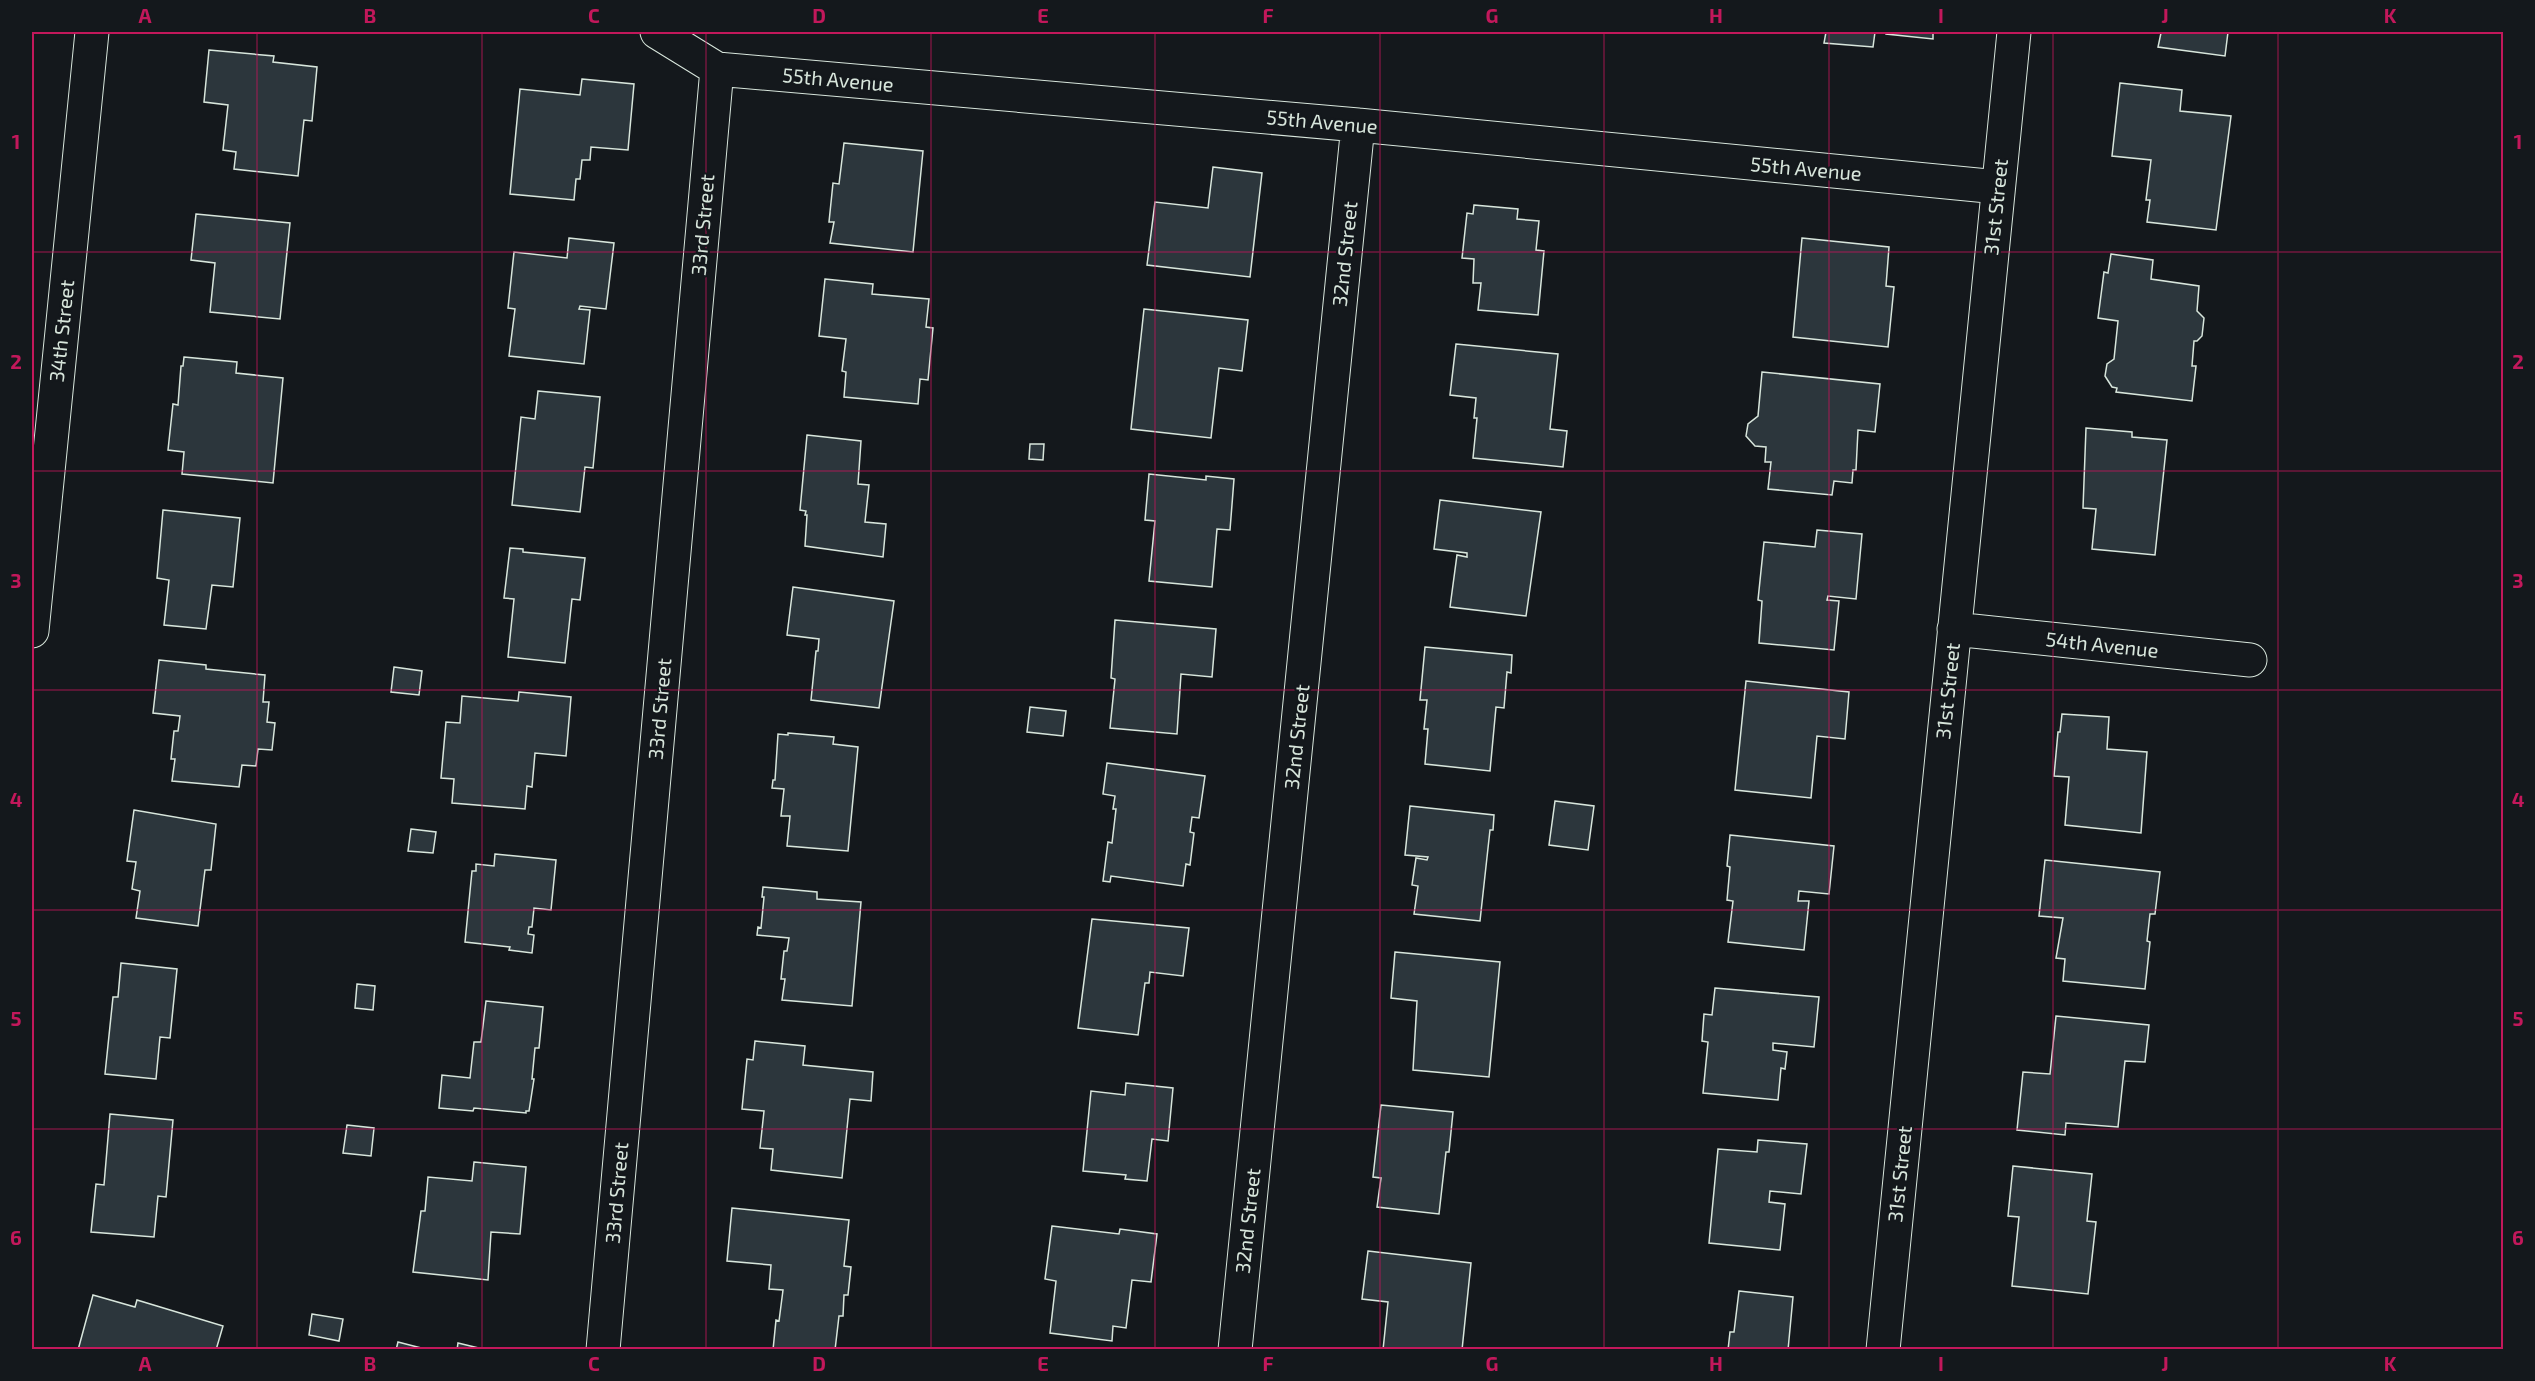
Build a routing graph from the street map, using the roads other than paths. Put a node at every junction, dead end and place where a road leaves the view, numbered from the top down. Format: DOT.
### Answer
graph roads {
  1 [pos="92,32"];
  2 [pos="657,32"];
  3 [pos="2014,32"];
  4 [pos="717,69"];
  5 [pos="1358,125"];
  6 [pos="1998,187"];
  7 [pos="1954,629"];
  8 [pos="32,631"];
  9 [pos="2250,660"];
  10 [pos="603,1350"];
  11 [pos="1235,1350"];
  12 [pos="1883,1350"];
  1 -- 8 [label="street, 34th Street"];
  2 -- 4 [label="street, 55th Avenue"];
  3 -- 6 [label="street, 31st Street"];
  4 -- 5 [label="street, 55th Avenue"];
  4 -- 10 [label="street, 33rd Street"];
  5 -- 6 [label="street, 55th Avenue"];
  5 -- 11 [label="street, 32nd Street"];
  6 -- 7 [label="street, 31st Street"];
  7 -- 9 [label="street, 54th Avenue"];
  7 -- 12 [label="street, 31st Street"];
}
